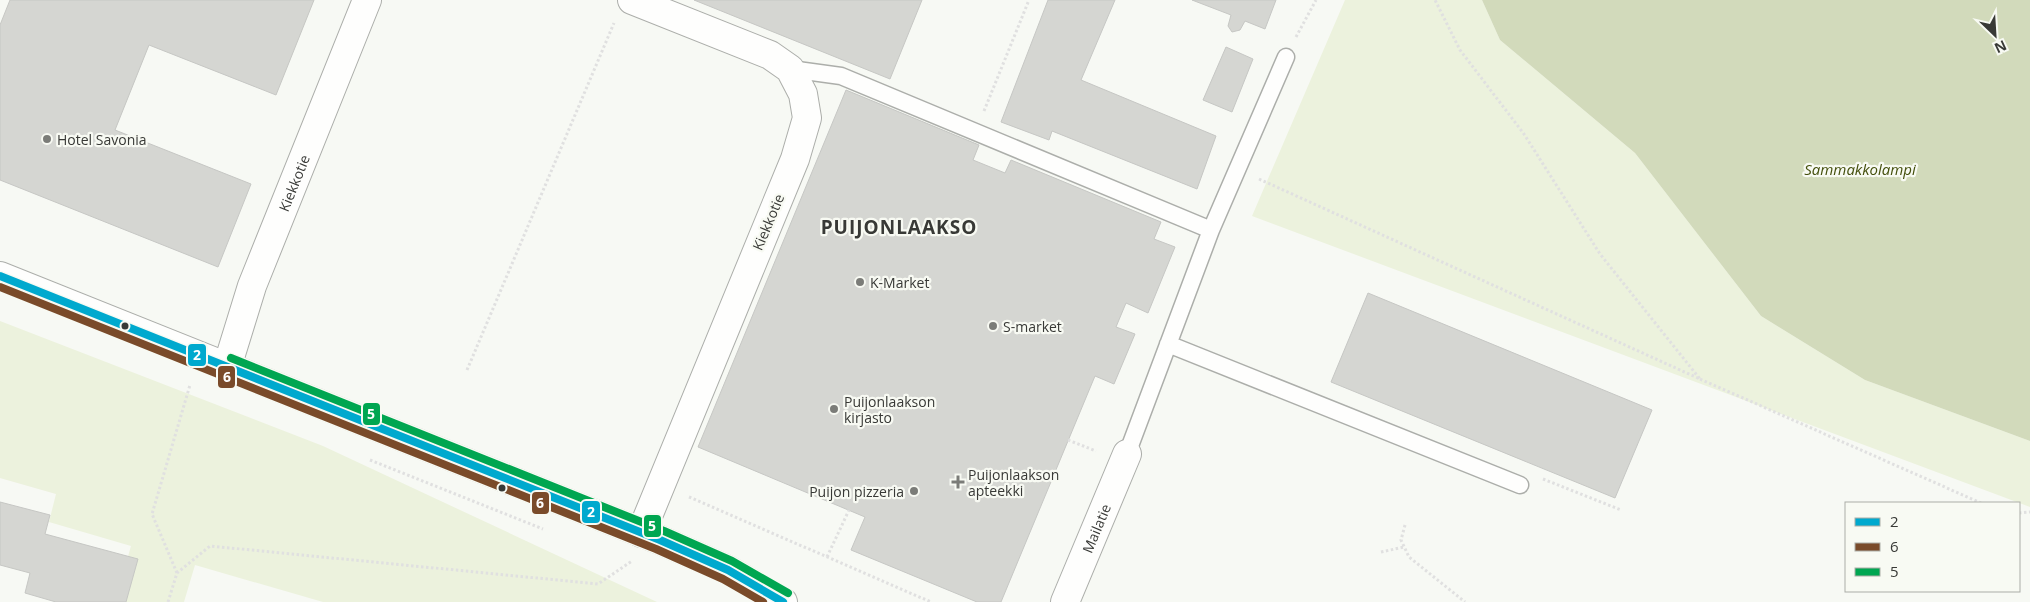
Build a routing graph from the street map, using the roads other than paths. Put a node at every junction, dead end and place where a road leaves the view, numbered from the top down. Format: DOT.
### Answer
graph roads {
  1 [pos="367,0"];
  2 [pos="632,0"];
  3 [pos="1286,57"];
  4 [pos="790,69"];
  5 [pos="1211,230"];
  6 [pos="0,276"];
  7 [pos="1168,344"];
  8 [pos="227,367"];
  9 [pos="1127,454"];
  10 [pos="1520,485"];
  11 [pos="641,533"];
  12 [pos="783,602"];
  13 [pos="1065,602"];
  1 -- 8 [label="street, Kiekkotie"];
  2 -- 4 [label="street, Kiekkotie"];
  3 -- 5 [label="lane"];
  4 -- 5 [label="lane"];
  4 -- 11 [label="street, Kiekkotie"];
  5 -- 7 [label="lane"];
  6 -- 8 [label="street"];
  7 -- 9 [label="lane"];
  7 -- 10 [label="lane"];
  8 -- 11 [label="street"];
  9 -- 13 [label="street, Mailatie"];
  11 -- 12 [label="street"];
}
